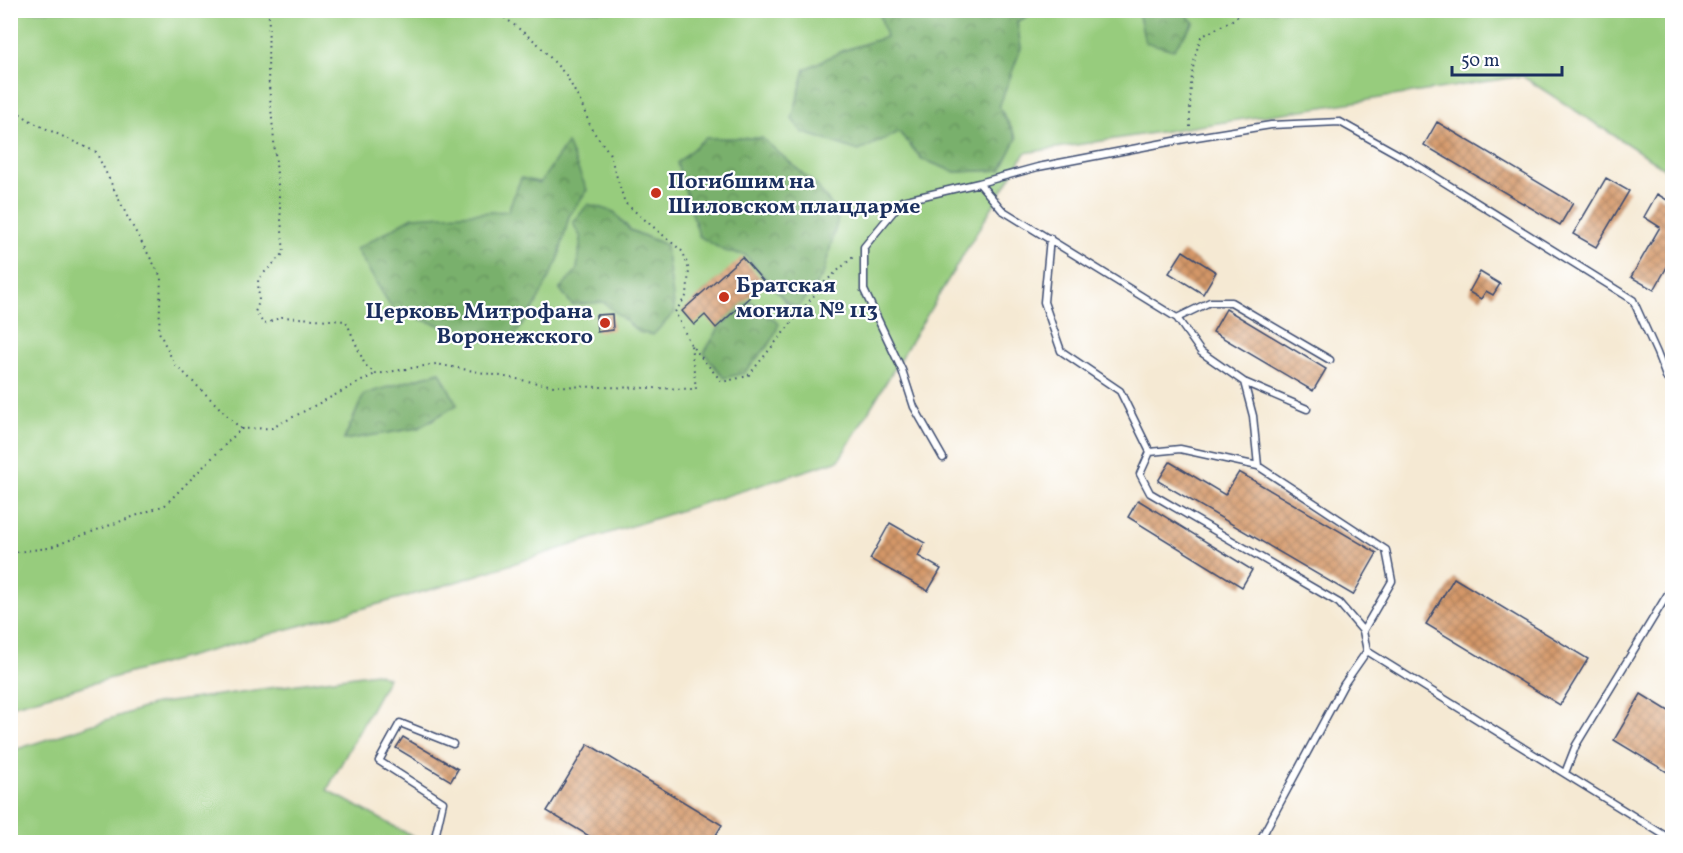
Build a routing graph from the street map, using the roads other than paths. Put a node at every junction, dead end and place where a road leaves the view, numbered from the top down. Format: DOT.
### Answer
graph roads {
  1 [pos="979,183"];
  2 [pos="1050,238"];
  3 [pos="1177,318"];
  4 [pos="1330,360"];
  5 [pos="1244,382"];
  6 [pos="1672,383"];
  7 [pos="1307,409"];
  8 [pos="1150,452"];
  9 [pos="943,458"];
  10 [pos="1258,466"];
  11 [pos="1672,587"];
  12 [pos="1363,631"];
  13 [pos="1367,651"];
  14 [pos="453,744"];
  15 [pos="1565,773"];
  16 [pos="1672,840"];
  17 [pos="434,843"];
  18 [pos="1260,843"];
  1 -- 2 [label="lane"];
  1 -- 6 [label="lane"];
  1 -- 9 [label="lane"];
  2 -- 3 [label="lane"];
  2 -- 8 [label="lane"];
  3 -- 4 [label="lane"];
  3 -- 5 [label="lane"];
  5 -- 7 [label="lane"];
  5 -- 10 [label="lane"];
  8 -- 10 [label="lane"];
  8 -- 12 [label="lane"];
  10 -- 12 [label="lane"];
  11 -- 15 [label="lane"];
  12 -- 13 [label="lane"];
  13 -- 15 [label="lane"];
  13 -- 18 [label="lane"];
  14 -- 17 [label="lane"];
  15 -- 16 [label="lane"];
}
